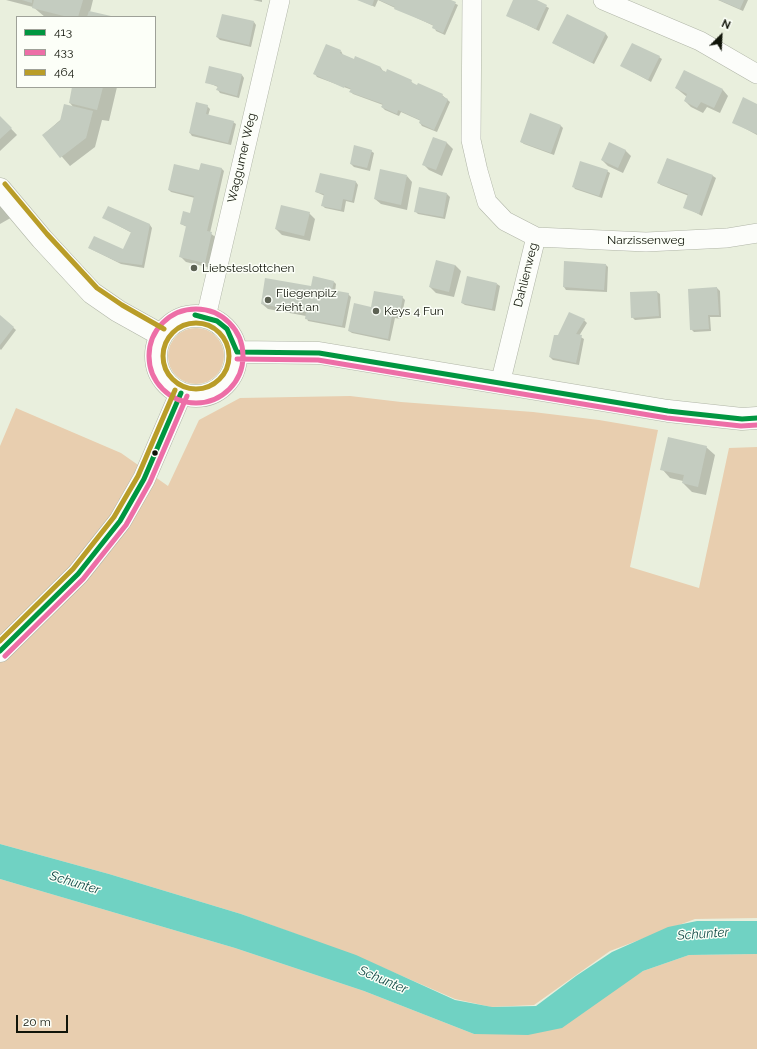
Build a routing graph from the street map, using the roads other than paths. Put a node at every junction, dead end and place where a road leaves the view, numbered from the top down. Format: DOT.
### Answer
graph roads {
  1 [pos="280,0"];
  2 [pos="472,0"];
  3 [pos="603,0"];
  4 [pos="757,74"];
  5 [pos="0,190"];
  6 [pos="757,233"];
  7 [pos="536,237"];
  8 [pos="206,316"];
  9 [pos="161,335"];
  10 [pos="237,352"];
  11 [pos="500,384"];
  12 [pos="181,393"];
  13 [pos="757,418"];
  14 [pos="0,651"];
  1 -- 8 [label="street, Waggumer Weg"];
  2 -- 7 [label="street, Dahlienweg"];
  3 -- 4 [label="street"];
  5 -- 9 [label="main road"];
  6 -- 7 [label="street, Narzissenweg"];
  7 -- 11 [label="street, Dahlienweg"];
  8 -- 9 [label="main road"];
  8 -- 10 [label="main road"];
  9 -- 12 [label="main road"];
  10 -- 11 [label="main road"];
  10 -- 12 [label="main road"];
  11 -- 13 [label="main road"];
  12 -- 14 [label="main road"];
}
